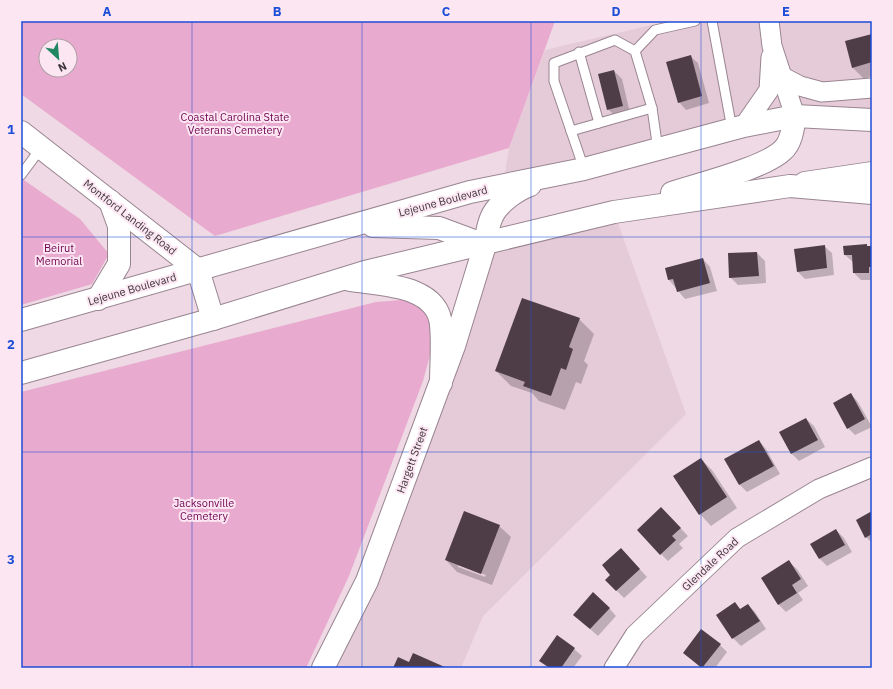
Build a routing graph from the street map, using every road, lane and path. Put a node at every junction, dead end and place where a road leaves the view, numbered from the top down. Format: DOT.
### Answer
graph roads {
  1 [pos="695,21"];
  2 [pos="712,21"];
  3 [pos="769,21"];
  4 [pos="772,46"];
  5 [pos="636,51"];
  6 [pos="579,52"];
  7 [pos="781,76"];
  8 [pos="872,88"];
  9 [pos="652,108"];
  10 [pos="795,116"];
  11 [pos="872,120"];
  12 [pos="599,123"];
  13 [pos="738,128"];
  14 [pos="571,131"];
  15 [pos="21,132"];
  16 [pos="41,148"];
  17 [pos="658,150"];
  18 [pos="584,169"];
  19 [pos="872,172"];
  20 [pos="21,175"];
  21 [pos="555,176"];
  22 [pos="790,186"];
  23 [pos="872,193"];
  24 [pos="110,202"];
  25 [pos="614,212"];
  26 [pos="352,226"];
  27 [pos="485,245"];
  28 [pos="198,270"];
  29 [pos="345,279"];
  30 [pos="98,299"];
  31 [pos="213,319"];
  32 [pos="21,320"];
  33 [pos="21,373"];
  34 [pos="440,383"];
  35 [pos="872,467"];
  36 [pos="323,668"];
  37 [pos="614,668"];
  1 -- 5 [label="lane"];
  2 -- 13 [label="lane"];
  3 -- 4 [label="street"];
  4 -- 7 [label="street"];
  4 -- 13 [label="street"];
  5 -- 6 [label="lane"];
  5 -- 9 [label="lane"];
  6 -- 12 [label="lane"];
  6 -- 14 [label="lane"];
  7 -- 8 [label="street"];
  7 -- 10 [label="street"];
  9 -- 12 [label="lane"];
  9 -- 17 [label="lane"];
  10 -- 11 [label="main road, Lejeune Boulevard"];
  10 -- 13 [label="main road, Lejeune Boulevard"];
  10 -- 25 [label="main road"];
  12 -- 14 [label="lane"];
  13 -- 17 [label="main road, Lejeune Boulevard"];
  14 -- 18 [label="lane"];
  15 -- 16 [label="main road, Montford Landing Road"];
  16 -- 20 [label="lane"];
  16 -- 24 [label="main road, Montford Landing Road"];
  17 -- 18 [label="main road, Lejeune Boulevard"];
  18 -- 21 [label="main road, Lejeune Boulevard"];
  19 -- 22 [label="main road"];
  21 -- 26 [label="main road, Lejeune Boulevard"];
  21 -- 27 [label="main road, Hargett Street"];
  22 -- 23 [label="main road"];
  22 -- 25 [label="main road"];
  24 -- 28 [label="main road, Montford Landing Road"];
  24 -- 30 [label="main road"];
  25 -- 27 [label="main road"];
  26 -- 27 [label="main road"];
  26 -- 28 [label="main road, Lejeune Boulevard"];
  27 -- 29 [label="main road"];
  27 -- 34 [label="main road, Hargett Street"];
  28 -- 30 [label="main road, Lejeune Boulevard"];
  28 -- 31 [label="main road"];
  29 -- 31 [label="main road"];
  29 -- 34 [label="main road"];
  30 -- 32 [label="main road, Lejeune Boulevard"];
  31 -- 33 [label="main road"];
  34 -- 36 [label="main road, Hargett Street"];
  35 -- 37 [label="street, Glendale Road"];
}
